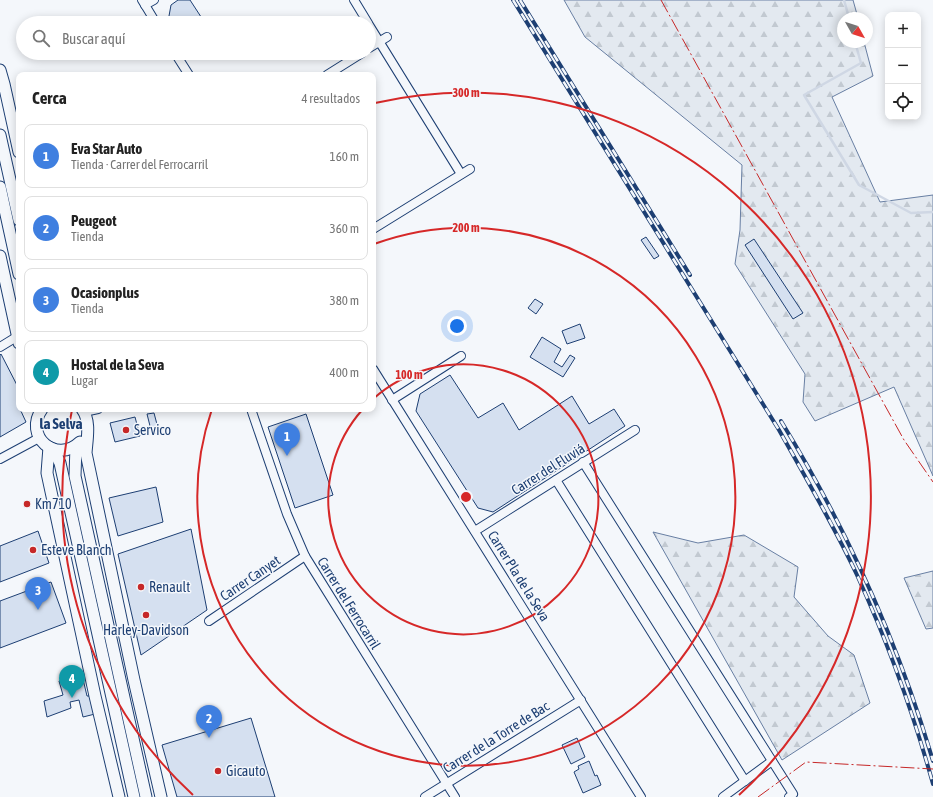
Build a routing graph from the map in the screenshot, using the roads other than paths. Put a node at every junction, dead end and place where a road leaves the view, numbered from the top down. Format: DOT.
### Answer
graph roads {
  1 [pos="154,0"];
  2 [pos="354,0"];
  3 [pos="143,3"];
  4 [pos="151,16"];
  5 [pos="363,16"];
  6 [pos="376,37"];
  7 [pos="388,37"];
  8 [pos="379,42"];
  9 [pos="376,44"];
  10 [pos="179,60"];
  11 [pos="351,60"];
  12 [pos="0,70"];
  13 [pos="187,72"];
  14 [pos="332,72"];
  15 [pos="0,135"];
  16 [pos="16,138"];
  17 [pos="470,170"];
  18 [pos="462,174"];
  19 [pos="0,187"];
  20 [pos="16,207"];
  21 [pos="376,227"];
  22 [pos="0,256"];
  23 [pos="16,260"];
  24 [pos="16,331"];
  25 [pos="16,341"];
  26 [pos="0,347"];
  27 [pos="461,356"];
  28 [pos="376,374"];
  29 [pos="392,400"];
  30 [pos="33,412"];
  31 [pos="40,412"];
  32 [pos="84,412"];
  33 [pos="252,412"];
  34 [pos="36,421"];
  35 [pos="87,428"];
  36 [pos="635,430"];
  37 [pos="39,438"];
  38 [pos="76,446"];
  39 [pos="51,448"];
  40 [pos="0,459"];
  41 [pos="583,462"];
  42 [pos="556,480"];
  43 [pos="475,531"];
  44 [pos="305,556"];
  45 [pos="209,620"];
  46 [pos="581,700"];
  47 [pos="772,761"];
  48 [pos="745,781"];
  49 [pos="446,783"];
  50 [pos="120,797"];
  51 [pos="134,797"];
  52 [pos="146,797"];
  53 [pos="161,797"];
  54 [pos="425,797"];
  55 [pos="455,797"];
  56 [pos="641,797"];
  57 [pos="723,797"];
  58 [pos="789,797"];
  1 -- 3 [label="street"];
  2 -- 5 [label="street"];
  3 -- 4 [label="street"];
  6 -- 8 [label="street"];
  7 -- 8 [label="street"];
  8 -- 9 [label="street"];
  8 -- 18 [label="street"];
  10 -- 13 [label="street"];
  11 -- 14 [label="street"];
  12 -- 16 [label="main road"];
  15 -- 20 [label="main road"];
  17 -- 18 [label="street"];
  18 -- 21 [label="street"];
  19 -- 23 [label="main road"];
  22 -- 24 [label="main road"];
  25 -- 26 [label="street"];
  27 -- 29 [label="street"];
  28 -- 29 [label="street, Carrer Pla de la Seva"];
  29 -- 43 [label="street, Carrer Pla de la Seva"];
  30 -- 34 [label="main road"];
  31 -- 34 [label="main road"];
  32 -- 35 [label="main road"];
  33 -- 44 [label="street, Carrer del Ferrocarril"];
  34 -- 37 [label="main road"];
  35 -- 38 [label="main road"];
  35 -- 53 [label="main road"];
  36 -- 41 [label="street, Carrer del Fluviá"];
  37 -- 39 [label="main road"];
  37 -- 40 [label="street"];
  38 -- 39 [label="main road"];
  38 -- 52 [label="main road"];
  39 -- 50 [label="main road"];
  39 -- 51 [label="main road"];
  41 -- 42 [label="street, Carrer del Fluviá"];
  41 -- 47 [label="street"];
  42 -- 43 [label="street, Carrer del Fluviá"];
  42 -- 48 [label="street"];
  43 -- 46 [label="street, Carrer Pla de la Seva"];
  44 -- 45 [label="street, Carrer Canyet"];
  44 -- 49 [label="street, Carrer del Ferrocarril"];
  46 -- 49 [label="street, Carrer de la Torre de Bac"];
  46 -- 56 [label="street, Carrer Pla de la Seva"];
  47 -- 48 [label="street"];
  47 -- 58 [label="street"];
  48 -- 57 [label="street"];
  49 -- 54 [label="street, Carrer de la Torre de Bac"];
  49 -- 55 [label="street, Carrer del Ferrocarril"];
}
